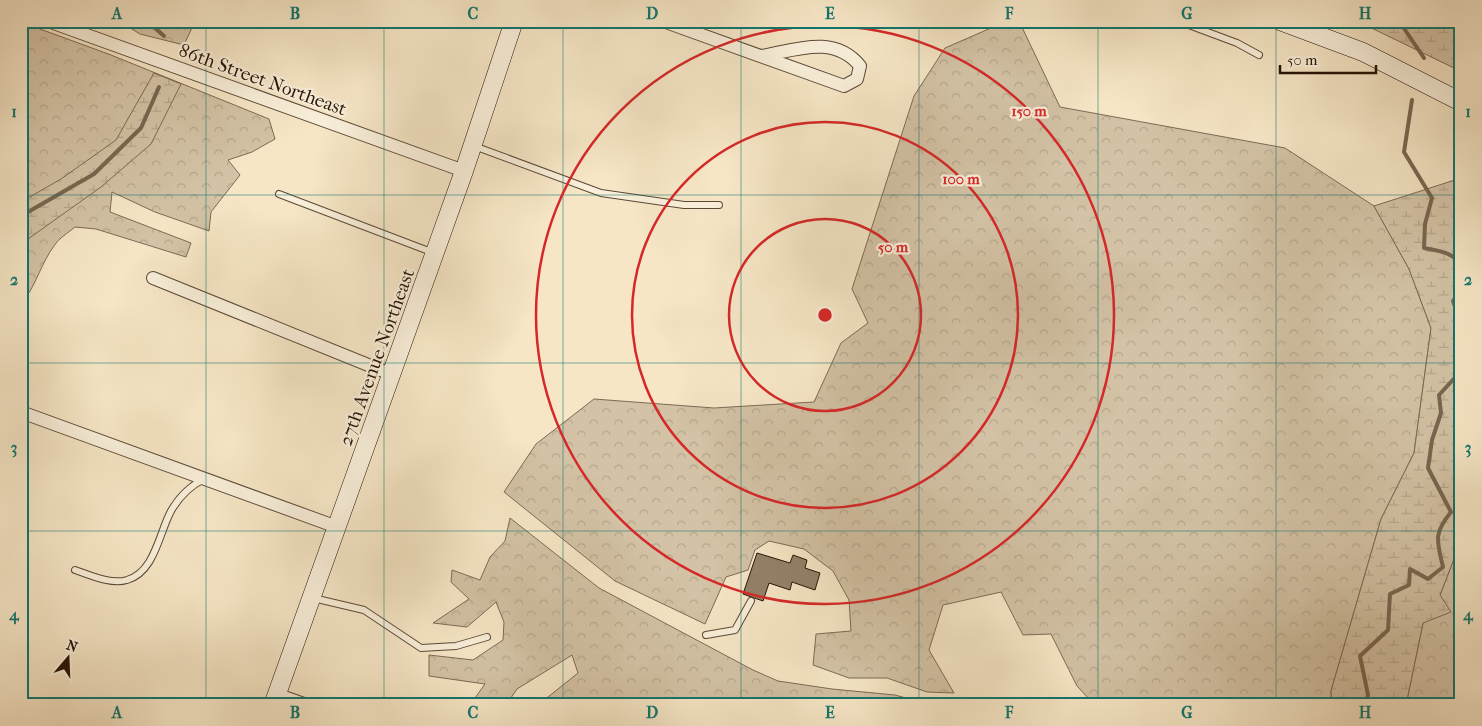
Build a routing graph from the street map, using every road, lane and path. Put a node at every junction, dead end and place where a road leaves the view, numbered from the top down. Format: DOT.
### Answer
graph roads {
  1 [pos="48,21"];
  2 [pos="514,21"];
  3 [pos="663,21"];
  4 [pos="1178,21"];
  5 [pos="1280,21"];
  6 [pos="64,24"];
  7 [pos="762,56"];
  8 [pos="1259,56"];
  9 [pos="1461,102"];
  10 [pos="473,146"];
  11 [pos="464,171"];
  12 [pos="279,194"];
  13 [pos="719,205"];
  14 [pos="436,253"];
  15 [pos="154,278"];
  16 [pos="392,375"];
  17 [pos="21,412"];
  18 [pos="204,479"];
  19 [pos="337,527"];
  20 [pos="75,570"];
  21 [pos="312,598"];
  22 [pos="751,601"];
  23 [pos="706,635"];
  24 [pos="487,637"];
  25 [pos="276,698"];
  26 [pos="316,705"];
  1 -- 6 [label="street, 86th Street Northeast"];
  2 -- 10 [label="street, 27th Avenue Northeast"];
  3 -- 7 [label="street"];
  4 -- 8 [label="lane"];
  5 -- 9 [label="street"];
  6 -- 11 [label="street, 86th Street Northeast"];
  7 -- 7 [label="street"];
  10 -- 11 [label="street, 27th Avenue Northeast"];
  10 -- 13 [label="lane"];
  11 -- 14 [label="street, 27th Avenue Northeast"];
  12 -- 14 [label="lane"];
  14 -- 16 [label="street, 27th Avenue Northeast"];
  15 -- 16 [label="street"];
  16 -- 19 [label="street, 27th Avenue Northeast"];
  17 -- 18 [label="street"];
  18 -- 19 [label="street"];
  18 -- 20 [label="lane"];
  19 -- 21 [label="street, 27th Avenue Northeast"];
  21 -- 24 [label="lane"];
  21 -- 25 [label="street, 27th Avenue Northeast"];
  22 -- 23 [label="lane"];
  25 -- 26 [label="lane"];
}
